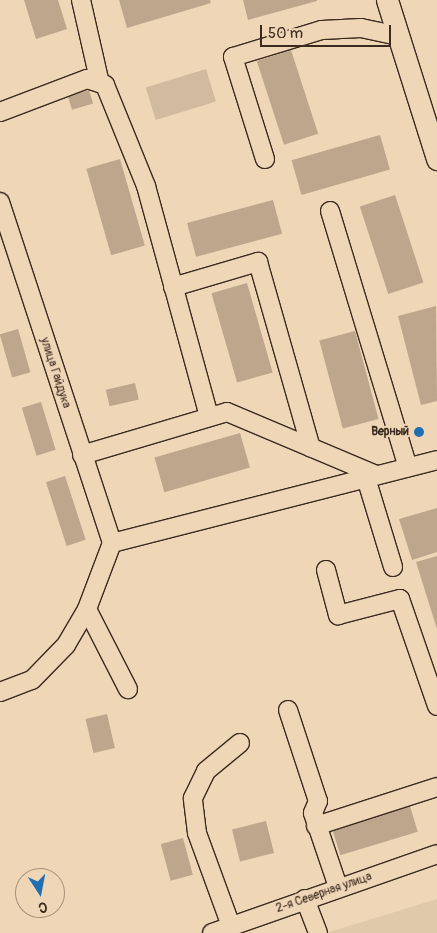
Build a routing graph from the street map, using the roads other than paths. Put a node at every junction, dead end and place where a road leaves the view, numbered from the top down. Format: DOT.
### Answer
graph roads {
  1 [pos="81,0"];
  2 [pos="387,0"];
  3 [pos="398,36"];
  4 [pos="99,79"];
  5 [pos="0,112"];
  6 [pos="435,148"];
  7 [pos="265,159"];
  8 [pos="0,202"];
  9 [pos="330,211"];
  10 [pos="173,287"];
  11 [pos="209,417"];
  12 [pos="311,448"];
  13 [pos="82,454"];
  14 [pos="437,460"];
  15 [pos="408,467"];
  16 [pos="371,476"];
  17 [pos="112,543"];
  18 [pos="393,567"];
  19 [pos="326,570"];
  20 [pos="88,609"];
  21 [pos="128,689"];
  22 [pos="0,692"];
  23 [pos="437,706"];
  24 [pos="288,710"];
  25 [pos="240,743"];
  26 [pos="437,787"];
  27 [pos="316,826"];
  28 [pos="437,854"];
  29 [pos="338,887"];
  30 [pos="305,899"];
  31 [pos="231,926"];
  32 [pos="212,933"];
  33 [pos="318,933"];
  1 -- 4 [label="street"];
  2 -- 3 [label="main road"];
  3 -- 6 [label="main road"];
  3 -- 7 [label="street"];
  4 -- 5 [label="street"];
  4 -- 10 [label="street"];
  8 -- 13 [label="street, улица Гайдука"];
  9 -- 15 [label="street"];
  10 -- 11 [label="street"];
  10 -- 12 [label="street"];
  11 -- 12 [label="street"];
  11 -- 13 [label="street"];
  12 -- 16 [label="street"];
  13 -- 17 [label="street, улица Гайдука"];
  14 -- 15 [label="street"];
  15 -- 16 [label="street"];
  16 -- 17 [label="street"];
  16 -- 18 [label="street"];
  17 -- 20 [label="street"];
  19 -- 23 [label="street"];
  20 -- 21 [label="street"];
  20 -- 22 [label="street"];
  24 -- 27 [label="street"];
  25 -- 31 [label="street"];
  26 -- 27 [label="street"];
  27 -- 29 [label="street"];
  28 -- 29 [label="street, 2-я Северная улица"];
  29 -- 30 [label="street, 2-я Северная улица"];
  30 -- 31 [label="street, 2-я Северная улица"];
  30 -- 33 [label="street"];
  31 -- 32 [label="street, 2-я Северная улица"];
}
